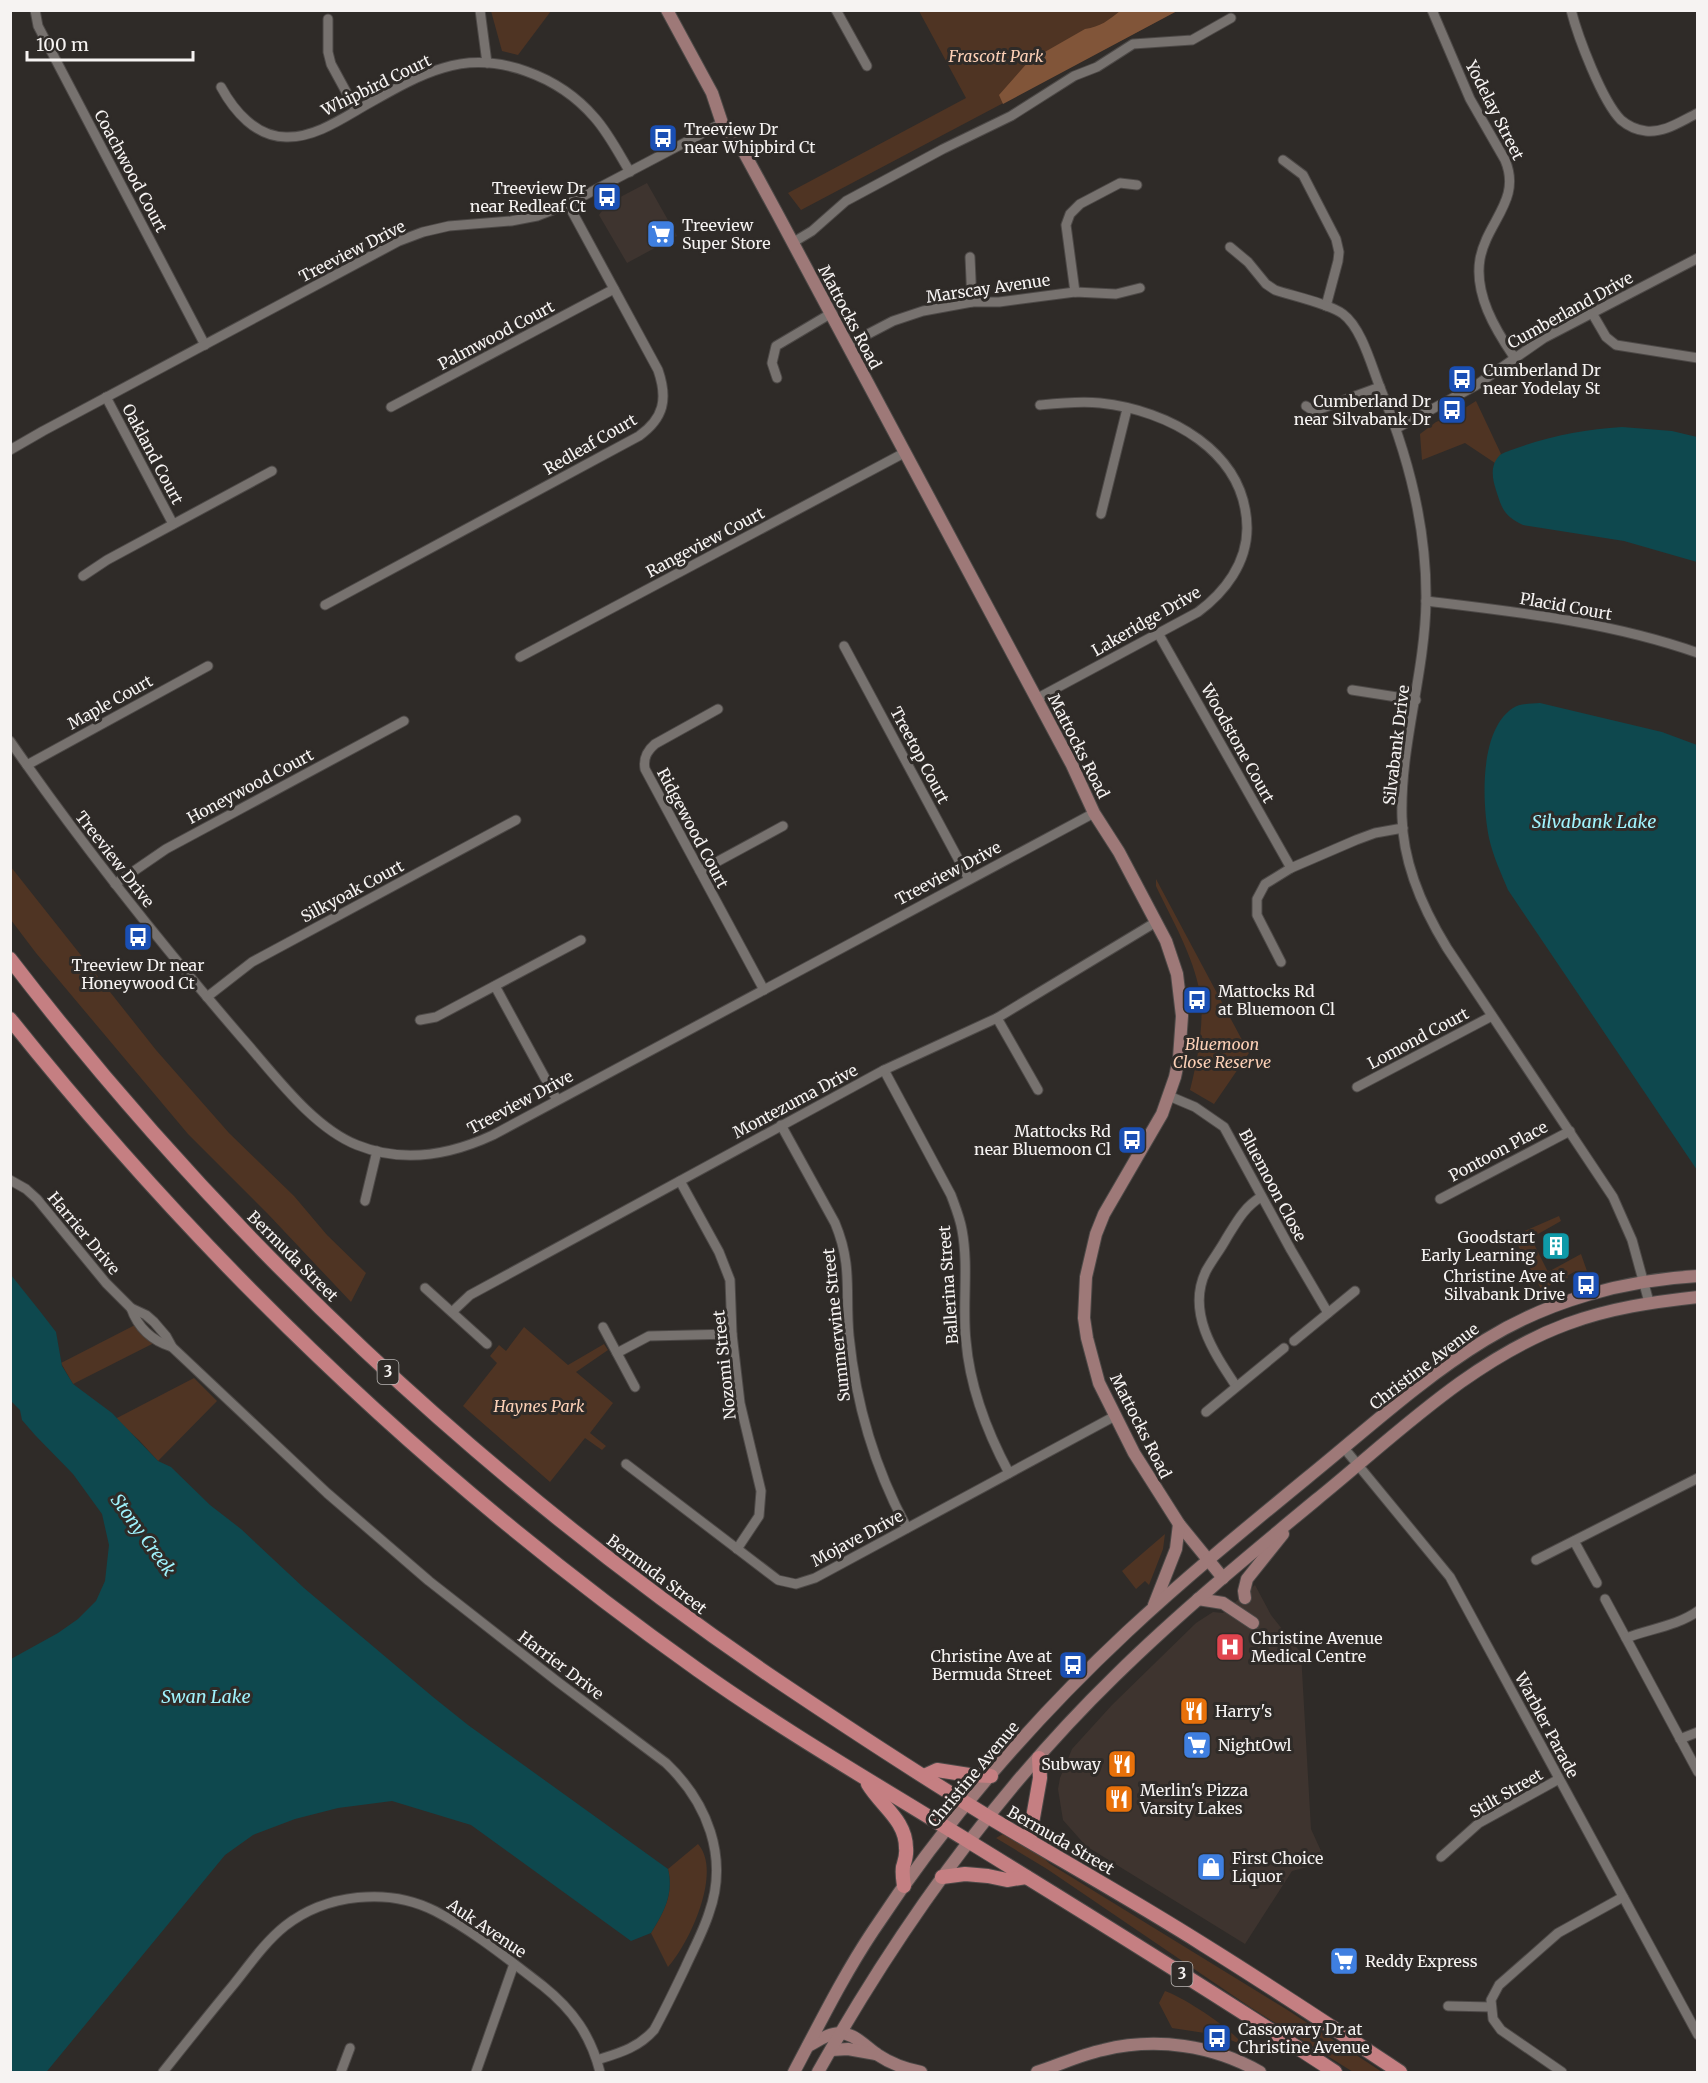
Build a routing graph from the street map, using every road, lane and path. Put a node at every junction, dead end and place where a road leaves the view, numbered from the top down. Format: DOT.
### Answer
graph roads {
  1 [pos="35,10"];
  2 [pos="480,10"];
  3 [pos="667,10"];
  4 [pos="836,10"];
  5 [pos="1432,10"];
  6 [pos="1571,10"];
  7 [pos="1232,18"];
  8 [pos="328,19"];
  9 [pos="487,63"];
  10 [pos="867,66"];
  11 [pos="221,87"];
  12 [pos="356,110"];
  13 [pos="1698,113"];
  14 [pos="722,123"];
  15 [pos="1283,160"];
  16 [pos="630,172"];
  17 [pos="1137,185"];
  18 [pos="568,204"];
  19 [pos="792,243"];
  20 [pos="1230,247"];
  21 [pos="970,257"];
  22 [pos="1698,258"];
  23 [pos="1140,288"];
  24 [pos="614,289"];
  25 [pos="1075,292"];
  26 [pos="972,302"];
  27 [pos="1326,306"];
  28 [pos="1592,313"];
  29 [pos="830,314"];
  30 [pos="205,345"];
  31 [pos="847,345"];
  32 [pos="1514,357"];
  33 [pos="1698,358"];
  34 [pos="777,378"];
  35 [pos="1380,387"];
  36 [pos="106,398"];
  37 [pos="1040,405"];
  38 [pos="1306,406"];
  39 [pos="391,407"];
  40 [pos="1127,409"];
  41 [pos="1397,428"];
  42 [pos="10,450"];
  43 [pos="904,453"];
  44 [pos="272,471"];
  45 [pos="1101,514"];
  46 [pos="173,524"];
  47 [pos="82,576"];
  48 [pos="1426,601"];
  49 [pos="325,604"];
  50 [pos="1158,633"];
  51 [pos="844,646"];
  52 [pos="1698,653"];
  53 [pos="520,657"];
  54 [pos="208,666"];
  55 [pos="1352,690"];
  56 [pos="1036,699"];
  57 [pos="1416,700"];
  58 [pos="718,709"];
  59 [pos="404,721"];
  60 [pos="10,741"];
  61 [pos="27,765"];
  62 [pos="1094,813"];
  63 [pos="516,820"];
  64 [pos="783,826"];
  65 [pos="1403,828"];
  66 [pos="1291,868"];
  67 [pos="700,871"];
  68 [pos="969,879"];
  69 [pos="115,884"];
  70 [pos="1156,922"];
  71 [pos="581,940"];
  72 [pos="10,959"];
  73 [pos="1281,962"];
  74 [pos="495,986"];
  75 [pos="764,990"];
  76 [pos="207,997"];
  77 [pos="1492,1016"];
  78 [pos="997,1018"];
  79 [pos="10,1019"];
  80 [pos="420,1020"];
  81 [pos="884,1070"];
  82 [pos="1357,1088"];
  83 [pos="1038,1090"];
  84 [pos="1169,1096"];
  85 [pos="557,1100"];
  86 [pos="781,1125"];
  87 [pos="1570,1131"];
  88 [pos="377,1151"];
  89 [pos="10,1180"];
  90 [pos="680,1181"];
  91 [pos="1261,1197"];
  92 [pos="1440,1199"];
  93 [pos="365,1201"];
  94 [pos="1698,1276"];
  95 [pos="1644,1282"];
  96 [pos="425,1288"];
  97 [pos="1355,1291"];
  98 [pos="1698,1297"];
  99 [pos="1648,1302"];
  100 [pos="452,1312"];
  101 [pos="1328,1313"];
  102 [pos="603,1327"];
  103 [pos="732,1334"];
  104 [pos="1294,1341"];
  105 [pos="487,1344"];
  106 [pos="1284,1348"];
  107 [pos="617,1353"];
  108 [pos="1438,1373"];
  109 [pos="1236,1386"];
  110 [pos="635,1387"];
  111 [pos="1450,1389"];
  112 [pos="1206,1412"];
  113 [pos="1115,1416"];
  114 [pos="1344,1448"];
  115 [pos="626,1464"];
  116 [pos="1358,1464"];
  117 [pos="1010,1473"];
  118 [pos="1698,1478"];
  119 [pos="1301,1512"];
  120 [pos="1179,1524"];
  121 [pos="907,1528"];
  122 [pos="1574,1541"];
  123 [pos="737,1549"];
  124 [pos="1208,1560"];
  125 [pos="1536,1560"];
  126 [pos="1223,1578"];
  127 [pos="1597,1583"];
  128 [pos="1245,1598"];
  129 [pos="1198,1599"];
  130 [pos="1605,1599"];
  131 [pos="1153,1609"];
  132 [pos="1698,1611"];
  133 [pos="1252,1623"];
  134 [pos="1626,1638"];
  135 [pos="1698,1732"];
  136 [pos="1680,1739"];
  137 [pos="1039,1758"];
  138 [pos="1698,1772"];
  139 [pos="924,1776"];
  140 [pos="991,1776"];
  141 [pos="864,1779"];
  142 [pos="1559,1779"];
  143 [pos="968,1804"];
  144 [pos="988,1816"];
  145 [pos="948,1829"];
  146 [pos="1029,1840"];
  147 [pos="969,1841"];
  148 [pos="1442,1857"];
  149 [pos="942,1877"];
  150 [pos="1026,1877"];
  151 [pos="904,1886"];
  152 [pos="1623,1897"];
  153 [pos="514,1964"];
  154 [pos="1448,2006"];
  155 [pos="1491,2007"];
  156 [pos="840,2033"];
  157 [pos="1698,2035"];
  158 [pos="808,2046"];
  159 [pos="350,2048"];
  160 [pos="831,2050"];
  161 [pos="877,2054"];
  162 [pos="597,2060"];
  163 [pos="163,2073"];
  164 [pos="341,2073"];
  165 [pos="476,2073"];
  166 [pos="600,2073"];
  167 [pos="794,2073"];
  168 [pos="818,2073"];
  169 [pos="921,2073"];
  170 [pos="1037,2073"];
  171 [pos="1260,2073"];
  172 [pos="1335,2073"];
  173 [pos="1400,2073"];
  174 [pos="1562,2073"];
  1 -- 30 [label="street, Coachwood Court"];
  2 -- 9 [label="street"];
  3 -- 14 [label="street, Mattocks Road"];
  4 -- 10 [label="street"];
  5 -- 32 [label="street, Yodelay Street"];
  6 -- 13 [label="street"];
  7 -- 19 [label="street"];
  8 -- 12 [label="street"];
  9 -- 12 [label="street, Whipbird Court"];
  9 -- 16 [label="street, Whipbird Court"];
  11 -- 12 [label="street, Whipbird Court"];
  14 -- 16 [label="street, Treeview Drive"];
  14 -- 19 [label="street, Mattocks Road"];
  15 -- 27 [label="street"];
  16 -- 18 [label="street, Treeview Drive"];
  17 -- 25 [label="street"];
  18 -- 24 [label="street, Redleaf Court"];
  18 -- 30 [label="street, Treeview Drive"];
  19 -- 29 [label="street, Mattocks Road"];
  20 -- 27 [label="street, Silvabank Drive"];
  21 -- 26 [label="street"];
  22 -- 28 [label="street, Cumberland Drive"];
  23 -- 25 [label="street, Marscay Avenue"];
  24 -- 39 [label="street, Palmwood Court"];
  24 -- 49 [label="street, Redleaf Court"];
  25 -- 26 [label="street, Marscay Avenue"];
  26 -- 31 [label="street, Marscay Avenue"];
  27 -- 35 [label="street, Silvabank Drive"];
  28 -- 32 [label="street, Cumberland Drive"];
  28 -- 33 [label="street"];
  29 -- 31 [label="street, Mattocks Road"];
  29 -- 34 [label="street"];
  30 -- 36 [label="street, Treeview Drive"];
  31 -- 43 [label="street, Mattocks Road"];
  32 -- 41 [label="street, Cumberland Drive"];
  35 -- 38 [label="street"];
  35 -- 41 [label="street, Silvabank Drive"];
  36 -- 42 [label="street, Treeview Drive"];
  36 -- 46 [label="street, Oakland Court"];
  37 -- 40 [label="street, Lakeridge Drive"];
  40 -- 45 [label="street"];
  40 -- 50 [label="street, Lakeridge Drive"];
  41 -- 48 [label="street, Silvabank Drive"];
  43 -- 53 [label="street, Rangeview Court"];
  43 -- 56 [label="street, Mattocks Road"];
  44 -- 46 [label="street, Oakland Court"];
  46 -- 47 [label="street, Oakland Court"];
  48 -- 52 [label="street, Placid Court"];
  48 -- 57 [label="street, Silvabank Drive"];
  50 -- 56 [label="street, Lakeridge Drive"];
  50 -- 66 [label="street, Woodstone Court"];
  51 -- 68 [label="street, Treetop Court"];
  54 -- 61 [label="street, Maple Court"];
  55 -- 57 [label="street"];
  56 -- 62 [label="street, Mattocks Road"];
  57 -- 65 [label="street, Silvabank Drive"];
  58 -- 67 [label="street, Ridgewood Court"];
  59 -- 69 [label="street, Honeywood Court"];
  60 -- 61 [label="street, Treeview Drive"];
  61 -- 69 [label="street, Treeview Drive"];
  62 -- 68 [label="street, Treeview Drive"];
  62 -- 70 [label="street, Mattocks Road"];
  63 -- 76 [label="street, Silkyoak Court"];
  64 -- 67 [label="street"];
  65 -- 66 [label="street"];
  65 -- 77 [label="street, Silvabank Drive"];
  66 -- 73 [label="street"];
  67 -- 75 [label="street, Ridgewood Court"];
  68 -- 75 [label="street, Treeview Drive"];
  69 -- 76 [label="street, Treeview Drive"];
  70 -- 78 [label="street, Montezuma Drive"];
  70 -- 84 [label="street, Mattocks Road"];
  71 -- 74 [label="street"];
  72 -- 139 [label="main road, Bermuda Street / 3"];
  74 -- 80 [label="street"];
  74 -- 85 [label="street"];
  75 -- 85 [label="street, Treeview Drive"];
  76 -- 88 [label="street, Treeview Drive"];
  77 -- 82 [label="street, Lomond Court"];
  77 -- 87 [label="street, Silvabank Drive"];
  78 -- 81 [label="street, Montezuma Drive"];
  78 -- 83 [label="street"];
  79 -- 141 [label="main road, 3"];
  81 -- 86 [label="street, Montezuma Drive"];
  81 -- 117 [label="street, Ballerina Street"];
  84 -- 91 [label="street, Bluemoon Close"];
  84 -- 113 [label="street, Mattocks Road"];
  85 -- 88 [label="street, Treeview Drive"];
  86 -- 90 [label="street, Montezuma Drive"];
  86 -- 121 [label="street, Summerwine Street"];
  87 -- 92 [label="street, Pontoon Place"];
  87 -- 95 [label="street, Silvabank Drive"];
  88 -- 93 [label="street"];
  89 -- 162 [label="street, Harrier Drive"];
  90 -- 100 [label="street, Montezuma Drive"];
  90 -- 103 [label="street, Nozomi Street"];
  91 -- 101 [label="street, Bluemoon Close"];
  91 -- 109 [label="street"];
  94 -- 95 [label="street, Christine Avenue"];
  95 -- 99 [label="street, Silvabank Drive"];
  95 -- 108 [label="street, Christine Avenue"];
  96 -- 100 [label="street"];
  97 -- 101 [label="street"];
  98 -- 99 [label="street"];
  99 -- 111 [label="street"];
  100 -- 105 [label="street"];
  101 -- 104 [label="street"];
  102 -- 107 [label="street"];
  103 -- 107 [label="street"];
  103 -- 123 [label="street, Nozomi Street"];
  106 -- 109 [label="street"];
  107 -- 110 [label="street"];
  108 -- 111 [label="street"];
  108 -- 114 [label="street, Christine Avenue"];
  109 -- 112 [label="street"];
  111 -- 116 [label="street"];
  113 -- 117 [label="street, Mojave Drive"];
  113 -- 120 [label="street, Mattocks Road"];
  114 -- 116 [label="street, Warbler Parade"];
  114 -- 124 [label="street, Christine Avenue"];
  115 -- 123 [label="street, Mojave Drive"];
  116 -- 119 [label="street"];
  116 -- 142 [label="street, Warbler Parade"];
  117 -- 121 [label="street, Mojave Drive"];
  118 -- 122 [label="street"];
  119 -- 126 [label="street"];
  119 -- 128 [label="street"];
  120 -- 124 [label="street"];
  120 -- 131 [label="street"];
  121 -- 123 [label="street, Mojave Drive"];
  122 -- 125 [label="street"];
  122 -- 127 [label="street"];
  124 -- 126 [label="street"];
  124 -- 131 [label="street, Christine Avenue"];
  126 -- 129 [label="street"];
  129 -- 133 [label="street"];
  129 -- 137 [label="street"];
  130 -- 134 [label="street"];
  131 -- 140 [label="street, Christine Avenue"];
  132 -- 134 [label="street"];
  134 -- 136 [label="street"];
  135 -- 136 [label="street"];
  136 -- 138 [label="street"];
  137 -- 144 [label="street"];
  137 -- 146 [label="main road"];
  139 -- 140 [label="main road"];
  139 -- 143 [label="main road, Bermuda Street / 3"];
  140 -- 143 [label="street, Christine Avenue"];
  141 -- 145 [label="main road, 3"];
  141 -- 151 [label="main road"];
  142 -- 148 [label="street, Stilt Street"];
  142 -- 152 [label="street, Warbler Parade"];
  143 -- 144 [label="main road, Bermuda Street / 3"];
  143 -- 145 [label="street, Christine Avenue"];
  144 -- 146 [label="main road, Bermuda Street / 3"];
  144 -- 147 [label="street"];
  145 -- 147 [label="main road, 3"];
  145 -- 151 [label="street, Christine Avenue"];
  146 -- 173 [label="main road, Bermuda Street / 3"];
  147 -- 149 [label="street"];
  147 -- 150 [label="main road, 3"];
  149 -- 150 [label="main road"];
  149 -- 156 [label="street"];
  150 -- 172 [label="main road, 3"];
  151 -- 158 [label="street, Christine Avenue"];
  152 -- 155 [label="street"];
  152 -- 157 [label="street, Warbler Parade"];
  153 -- 162 [label="street, Auk Avenue"];
  153 -- 163 [label="street, Auk Avenue"];
  153 -- 165 [label="street"];
  154 -- 155 [label="street"];
  155 -- 174 [label="street"];
  156 -- 158 [label="street"];
  156 -- 160 [label="street"];
  156 -- 161 [label="street"];
  158 -- 167 [label="street, Christine Avenue"];
  159 -- 164 [label="street"];
  160 -- 161 [label="street"];
  160 -- 168 [label="street"];
  161 -- 169 [label="street"];
  162 -- 166 [label="street, Auk Avenue"];
  170 -- 171 [label="street"];
}
